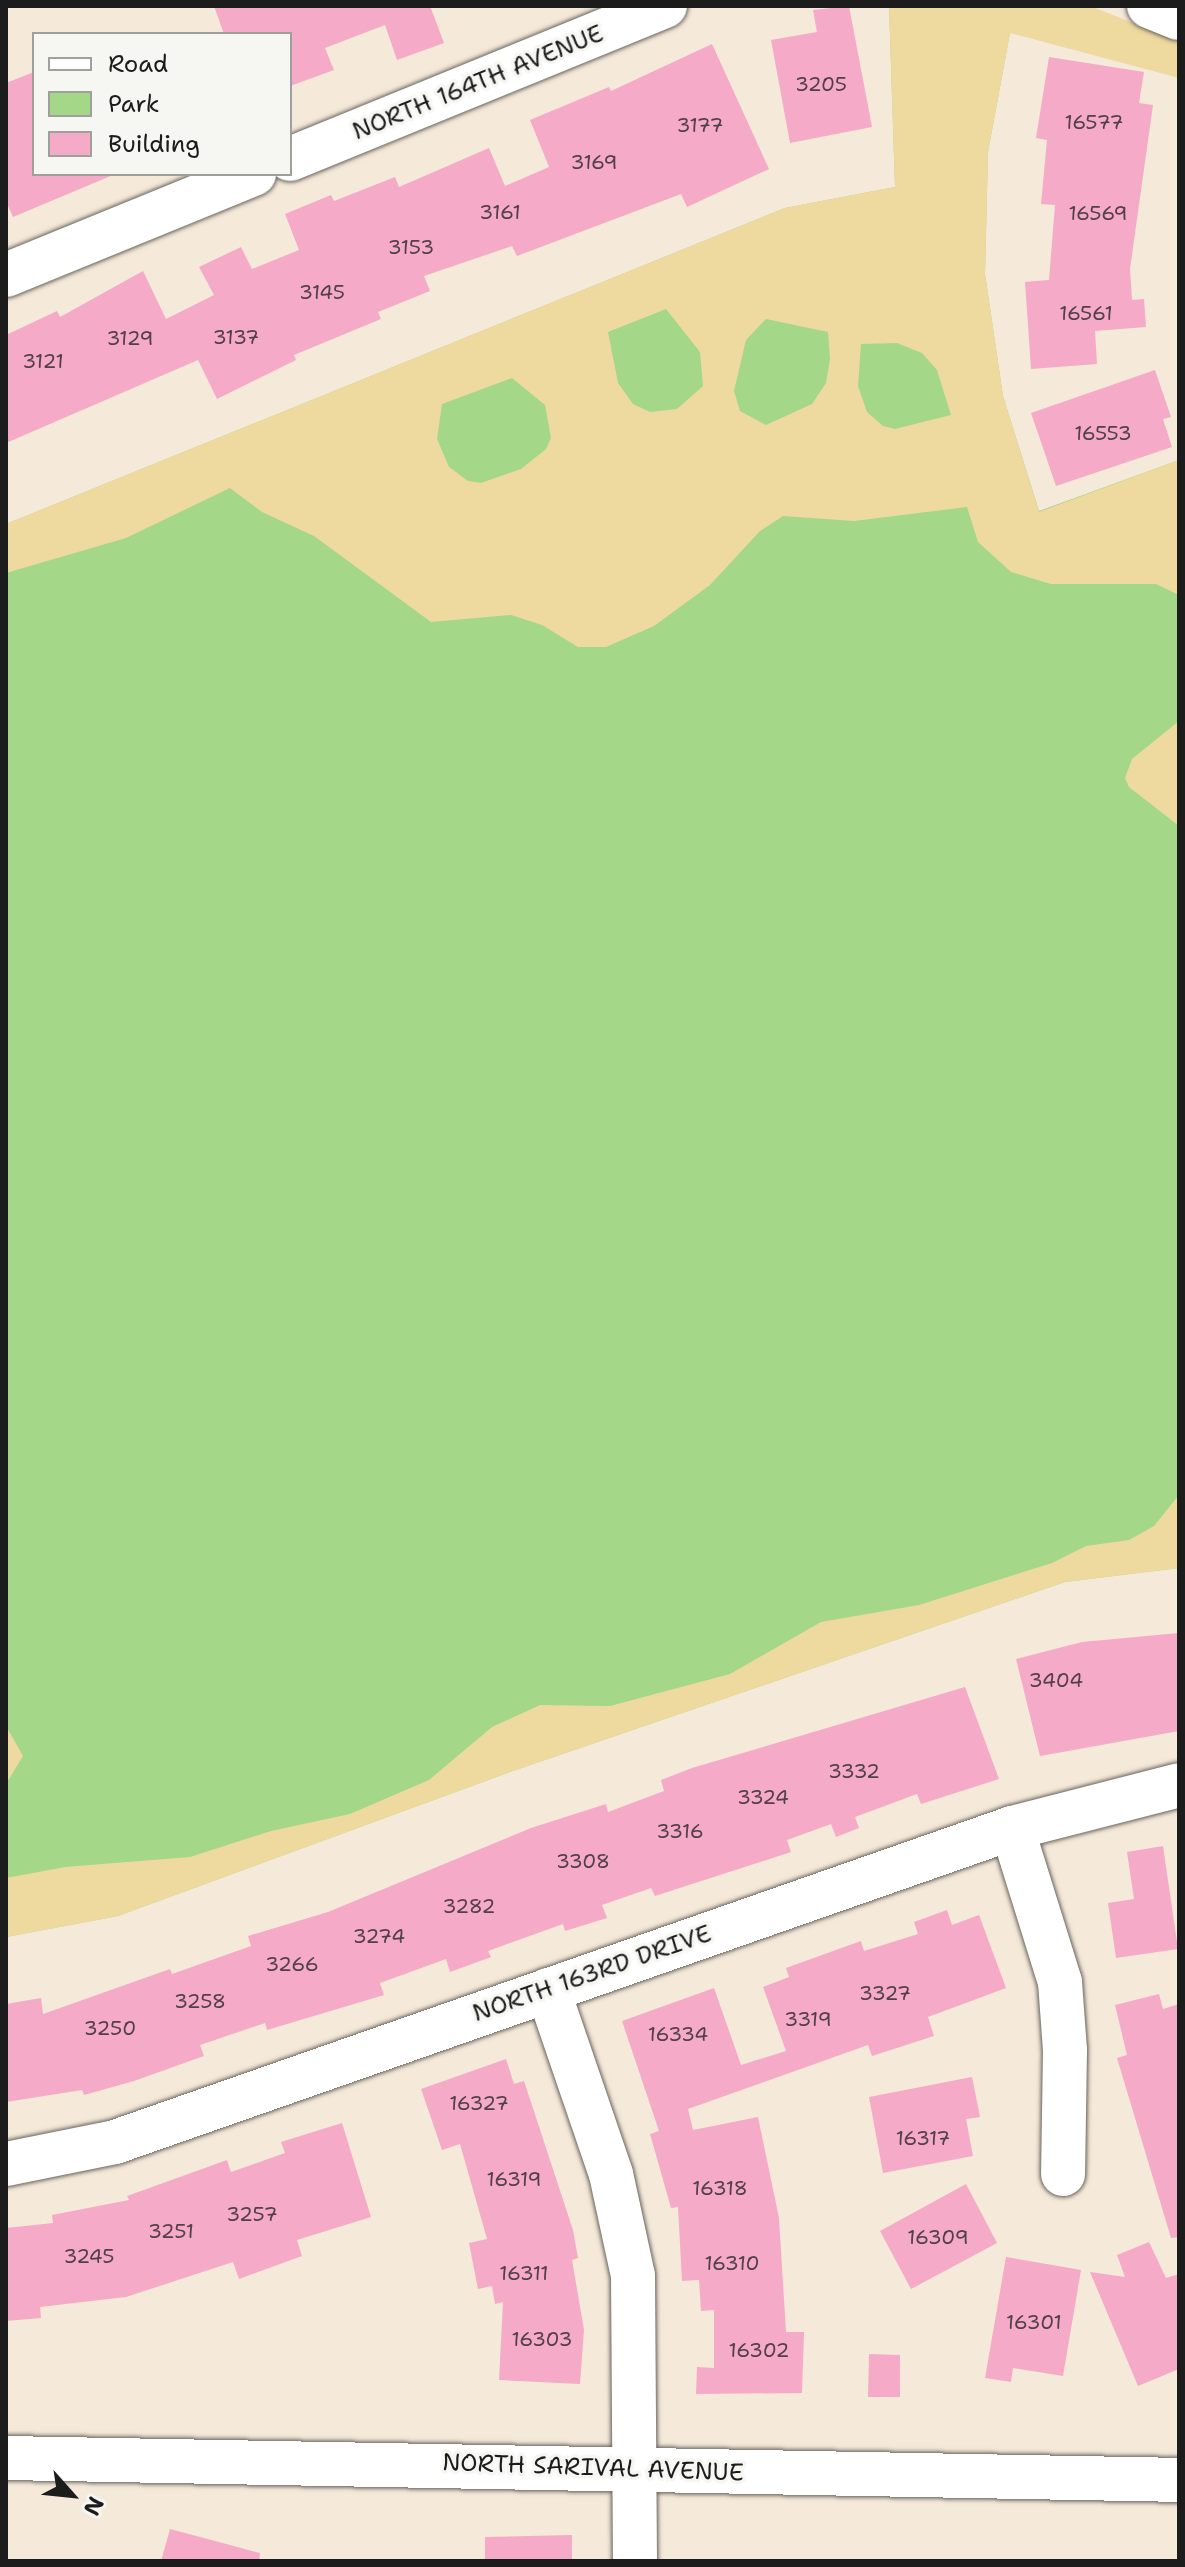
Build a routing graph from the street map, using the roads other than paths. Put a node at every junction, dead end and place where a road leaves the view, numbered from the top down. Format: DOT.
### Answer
graph roads {
  1 [pos="665,6"];
  2 [pos="1149,6"];
  3 [pos="1179,18"];
  4 [pos="292,158"];
  5 [pos="249,176"];
  6 [pos="6,275"];
  7 [pos="1179,1785"];
  8 [pos="1012,1828"];
  9 [pos="548,1990"];
  10 [pos="6,2164"];
  11 [pos="1063,2174"];
  12 [pos="6,2458"];
  13 [pos="637,2471"];
  14 [pos="1179,2480"];
  15 [pos="635,2561"];
  1 -- 4 [label="street, NORTH 164TH AVENUE"];
  2 -- 3 [label="street"];
  5 -- 6 [label="street"];
  7 -- 8 [label="street, NORTH 163RD DRIVE"];
  8 -- 9 [label="street, NORTH 163RD DRIVE"];
  8 -- 11 [label="street"];
  9 -- 10 [label="street, NORTH 163RD DRIVE"];
  9 -- 13 [label="street"];
  12 -- 13 [label="street, NORTH SARIVAL AVENUE"];
  13 -- 14 [label="street, NORTH SARIVAL AVENUE"];
  13 -- 15 [label="street"];
}
